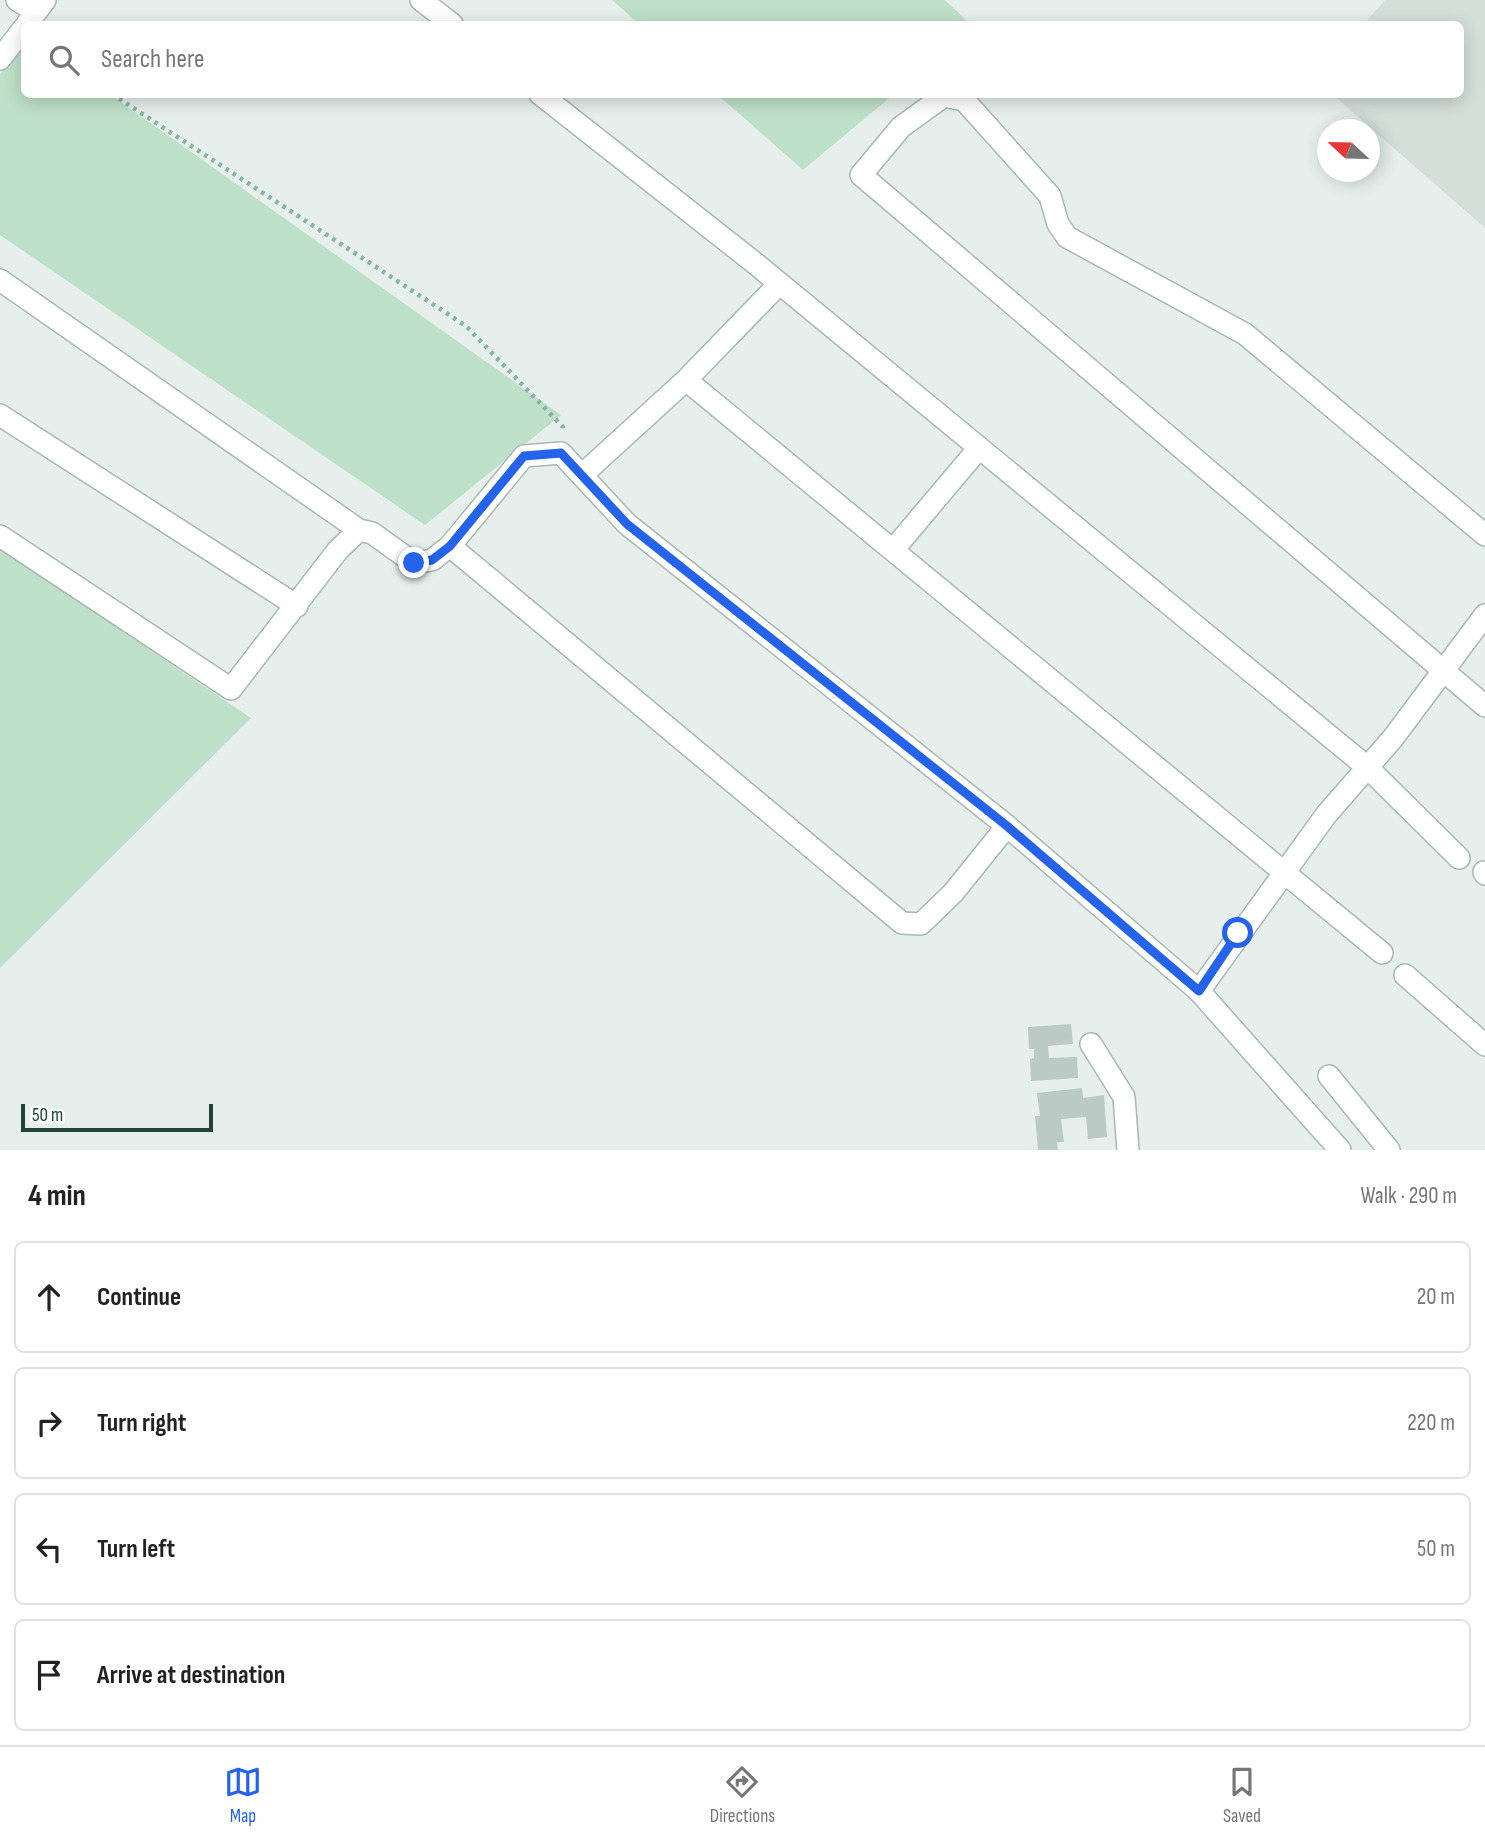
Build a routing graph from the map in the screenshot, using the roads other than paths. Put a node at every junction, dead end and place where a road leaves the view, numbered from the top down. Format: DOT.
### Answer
graph roads {
  1 [pos="421,0"];
  2 [pos="448,21"];
  3 [pos="21,27"];
  4 [pos="0,59"];
  5 [pos="545,98"];
  6 [pos="941,98"];
  7 [pos="954,98"];
  8 [pos="0,280"];
  9 [pos="779,284"];
  10 [pos="686,380"];
  11 [pos="0,415"];
  12 [pos="979,448"];
  13 [pos="583,474"];
  14 [pos="359,530"];
  15 [pos="1485,535"];
  16 [pos="0,536"];
  17 [pos="450,546"];
  18 [pos="893,550"];
  19 [pos="297,606"];
  20 [pos="1485,615"];
  21 [pos="1444,672"];
  22 [pos="1485,706"];
  23 [pos="1367,768"];
  24 [pos="1007,826"];
  25 [pos="1459,858"];
  26 [pos="1284,871"];
  27 [pos="1382,953"];
  28 [pos="1405,975"];
  29 [pos="1199,991"];
  30 [pos="1091,1044"];
  31 [pos="1485,1045"];
  32 [pos="1329,1076"];
  33 [pos="1128,1150"];
  34 [pos="1340,1150"];
  35 [pos="1389,1150"];
  1 -- 2 [label="street"];
  3 -- 4 [label="street"];
  5 -- 9 [label="street"];
  6 -- 21 [label="street"];
  7 -- 15 [label="street"];
  8 -- 14 [label="street"];
  9 -- 10 [label="street"];
  9 -- 12 [label="street"];
  10 -- 13 [label="street"];
  10 -- 18 [label="street"];
  11 -- 19 [label="street"];
  12 -- 18 [label="street"];
  12 -- 23 [label="street"];
  13 -- 17 [label="street"];
  13 -- 24 [label="street"];
  14 -- 17 [label="street"];
  14 -- 19 [label="street"];
  16 -- 19 [label="street"];
  17 -- 24 [label="street"];
  18 -- 26 [label="street"];
  20 -- 21 [label="street"];
  21 -- 22 [label="street"];
  21 -- 23 [label="street"];
  23 -- 25 [label="street"];
  23 -- 26 [label="street"];
  24 -- 29 [label="street"];
  26 -- 27 [label="street"];
  26 -- 29 [label="street"];
  28 -- 31 [label="street"];
  29 -- 34 [label="street"];
  30 -- 33 [label="street"];
  32 -- 35 [label="street"];
}
